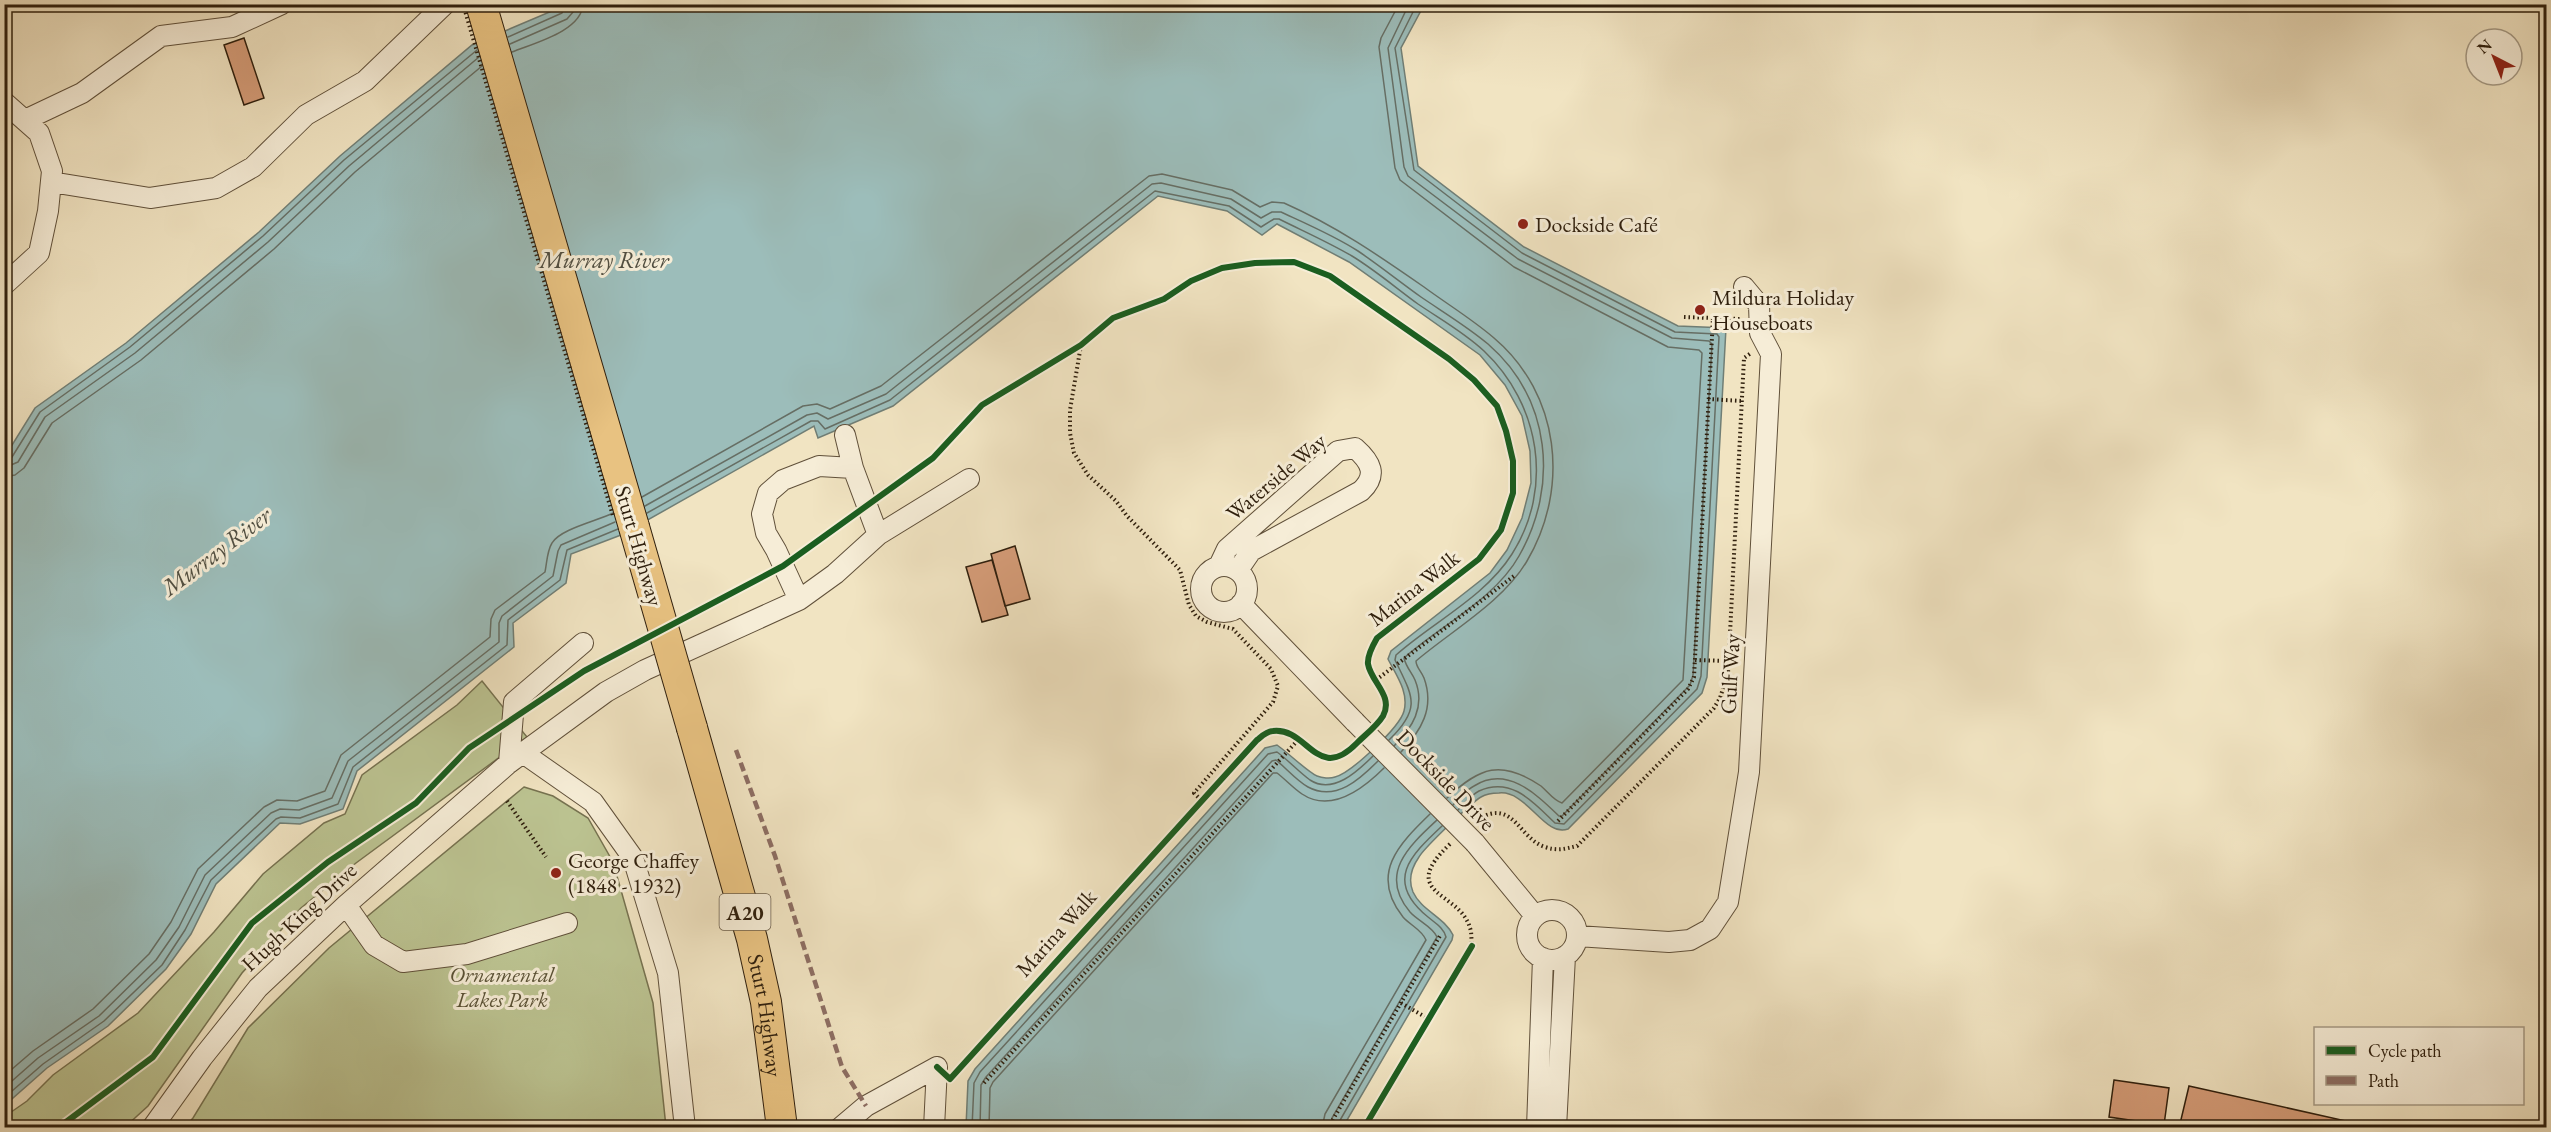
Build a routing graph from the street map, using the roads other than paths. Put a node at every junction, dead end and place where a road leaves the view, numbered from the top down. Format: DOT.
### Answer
graph roads {
  1 [pos="282,4"];
  2 [pos="445,4"];
  3 [pos="481,4"];
  4 [pos="4,102"];
  5 [pos="25,120"];
  6 [pos="51,182"];
  7 [pos="4,285"];
  8 [pos="1744,287"];
  9 [pos="845,435"];
  10 [pos="853,468"];
  11 [pos="969,479"];
  12 [pos="878,535"];
  13 [pos="1219,566"];
  14 [pos="1238,570"];
  15 [pos="798,600"];
  16 [pos="1241,604"];
  17 [pos="583,643"];
  18 [pos="516,758"];
  19 [pos="346,905"];
  20 [pos="1535,916"];
  21 [pos="567,923"];
  22 [pos="1577,936"];
  23 [pos="1565,956"];
  24 [pos="1543,958"];
  25 [pos="780,1114"];
  26 [pos="151,1124"];
  27 [pos="685,1128"];
  28 [pos="840,1128"];
  29 [pos="934,1128"];
  30 [pos="1537,1128"];
  31 [pos="1556,1128"];
  1 -- 5 [label="street"];
  2 -- 6 [label="street"];
  3 -- 25 [label="highway, Sturt Highway / A20, bridge"];
  4 -- 5 [label="street"];
  5 -- 6 [label="street"];
  6 -- 7 [label="street"];
  8 -- 22 [label="street, Gulf Way"];
  9 -- 10 [label="street"];
  10 -- 12 [label="street"];
  10 -- 15 [label="street"];
  11 -- 12 [label="street, Hugh King Drive"];
  12 -- 15 [label="street, Hugh King Drive"];
  13 -- 14 [label="street"];
  13 -- 14 [label="street, Waterside Way"];
  13 -- 16 [label="street"];
  14 -- 16 [label="street"];
  15 -- 18 [label="street, Hugh King Drive"];
  16 -- 20 [label="street, Dockside Drive, bridge"];
  17 -- 18 [label="street"];
  18 -- 19 [label="street, Hugh King Drive"];
  18 -- 27 [label="street"];
  19 -- 21 [label="street"];
  19 -- 26 [label="street, Hugh King Drive"];
  20 -- 22 [label="street"];
  20 -- 24 [label="street"];
  22 -- 23 [label="street"];
  23 -- 24 [label="street"];
  23 -- 31 [label="street"];
  24 -- 30 [label="street"];
  28 -- 29 [label="street"];
}
